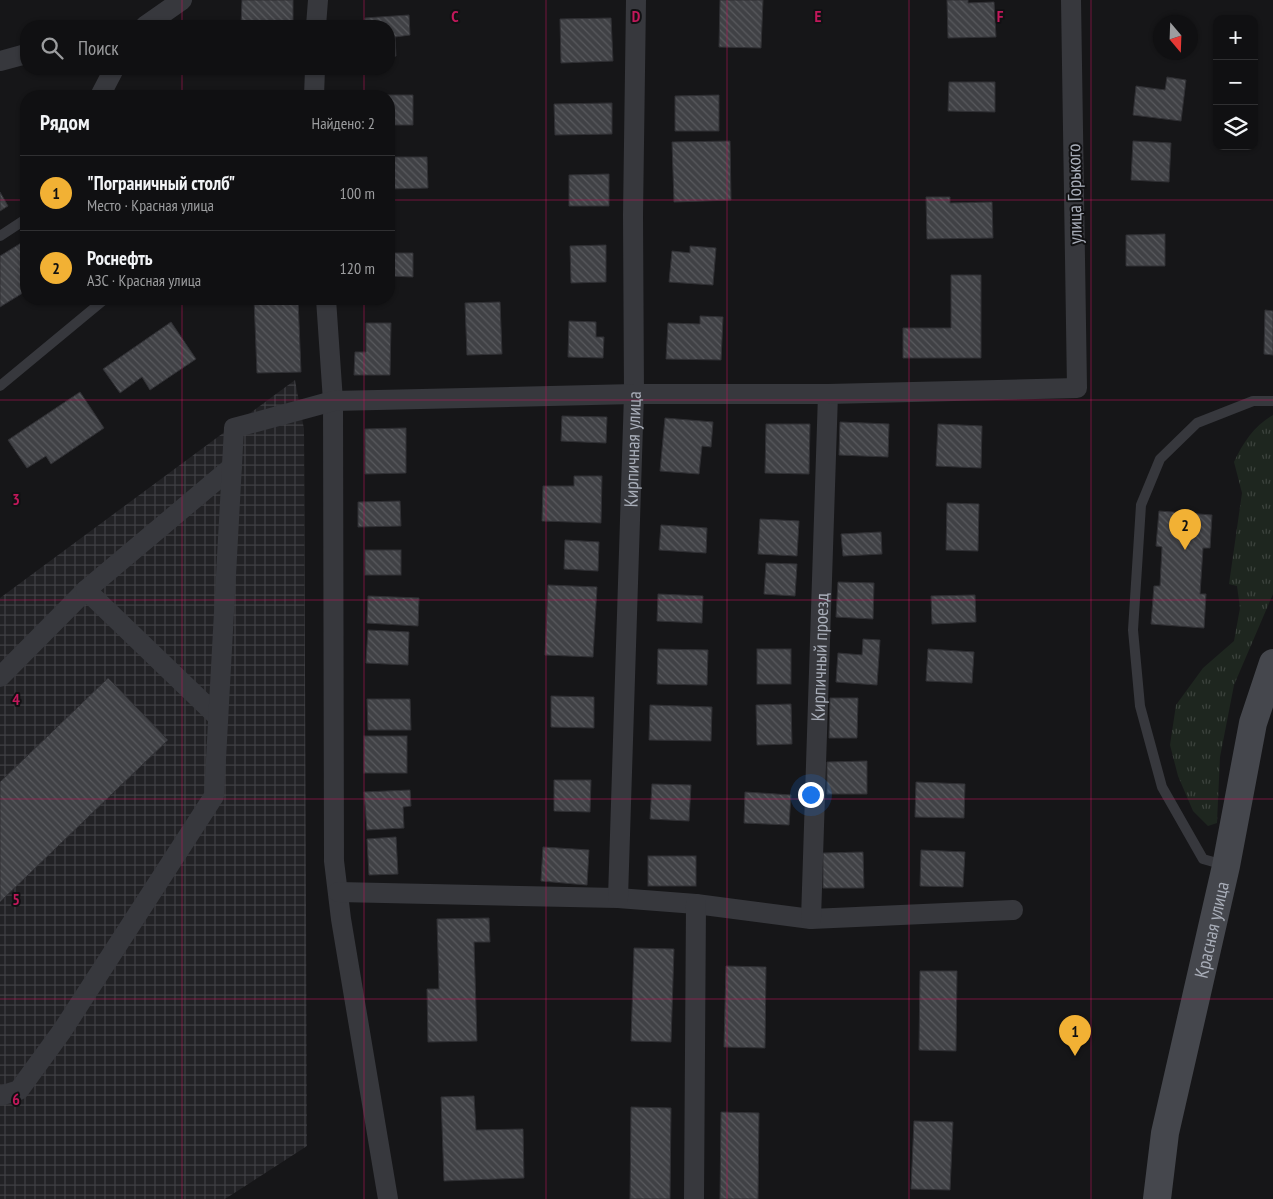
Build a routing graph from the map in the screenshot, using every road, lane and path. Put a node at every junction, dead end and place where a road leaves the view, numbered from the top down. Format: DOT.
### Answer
graph roads {
  1 [pos="182,0"];
  2 [pos="318,0"];
  3 [pos="636,0"];
  4 [pos="1071,0"];
  5 [pos="154,20"];
  6 [pos="316,20"];
  7 [pos="20,56"];
  8 [pos="0,61"];
  9 [pos="111,75"];
  10 [pos="315,75"];
  11 [pos="103,90"];
  12 [pos="314,90"];
  13 [pos="20,223"];
  14 [pos="0,236"];
  15 [pos="98,305"];
  16 [pos="326,305"];
  17 [pos="0,386"];
  18 [pos="634,394"];
  19 [pos="828,394"];
  20 [pos="1273,400"];
  21 [pos="334,401"];
  22 [pos="232,468"];
  23 [pos="86,590"];
  24 [pos="1273,663"];
  25 [pos="0,677"];
  26 [pos="218,717"];
  27 [pos="1226,866"];
  28 [pos="338,892"];
  29 [pos="618,898"];
  30 [pos="696,904"];
  31 [pos="1014,910"];
  32 [pos="811,919"];
  33 [pos="0,1096"];
  34 [pos="388,1199"];
  35 [pos="694,1199"];
  36 [pos="1157,1199"];
  1 -- 5 [label="street"];
  2 -- 6 [label="street"];
  3 -- 18 [label="street, Кирпичная улица"];
  4 -- 19 [label="street, улица Горького"];
  7 -- 8 [label="street"];
  9 -- 11 [label="street"];
  10 -- 12 [label="street"];
  13 -- 14 [label="lane"];
  15 -- 17 [label="lane"];
  16 -- 21 [label="street"];
  18 -- 19 [label="street"];
  18 -- 21 [label="street"];
  18 -- 29 [label="street, Кирпичная улица"];
  19 -- 32 [label="street, Кирпичный проезд"];
  20 -- 27 [label="lane"];
  21 -- 22 [label="street"];
  21 -- 28 [label="street"];
  22 -- 23 [label="street"];
  22 -- 26 [label="street"];
  23 -- 25 [label="street"];
  23 -- 26 [label="street"];
  24 -- 27 [label="main road, Красная улица"];
  26 -- 33 [label="street"];
  27 -- 36 [label="main road, Красная улица"];
  28 -- 29 [label="street"];
  28 -- 34 [label="street"];
  29 -- 30 [label="street"];
  30 -- 32 [label="street"];
  30 -- 35 [label="street"];
  31 -- 32 [label="street"];
}
